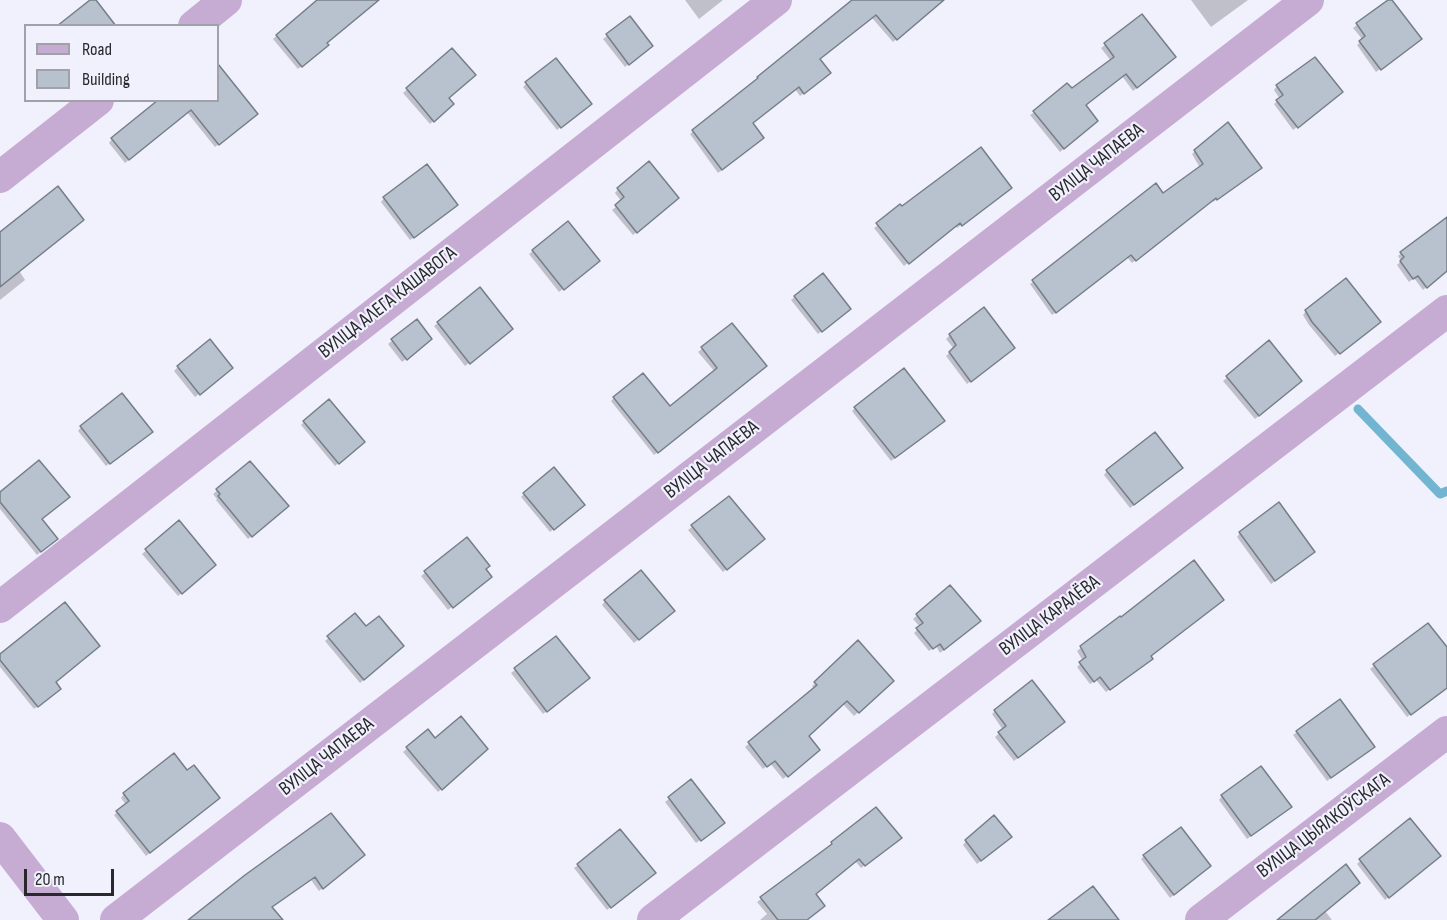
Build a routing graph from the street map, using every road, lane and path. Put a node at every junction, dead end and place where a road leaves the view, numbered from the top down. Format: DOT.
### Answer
graph roads {
  1 [pos="226,0"];
  2 [pos="776,0"];
  3 [pos="1308,0"];
  4 [pos="196,24"];
  5 [pos="95,102"];
  6 [pos="0,177"];
  7 [pos="1447,311"];
  8 [pos="0,607"];
  9 [pos="1447,732"];
  10 [pos="0,838"];
  11 [pos="63,920"];
  12 [pos="116,920"];
  13 [pos="653,920"];
  14 [pos="1201,920"];
  1 -- 4 [label="street"];
  2 -- 8 [label="street, ВУЛІЦА АЛЕГА КАШАВОГА"];
  3 -- 12 [label="street, ВУЛІЦА ЧАПАЕВА"];
  5 -- 6 [label="street"];
  7 -- 13 [label="street, ВУЛІЦА КАРАЛЁВА"];
  9 -- 14 [label="street, ВУЛІЦА ЦЫЯЛКОЎСКАГА"];
  10 -- 11 [label="street"];
}
